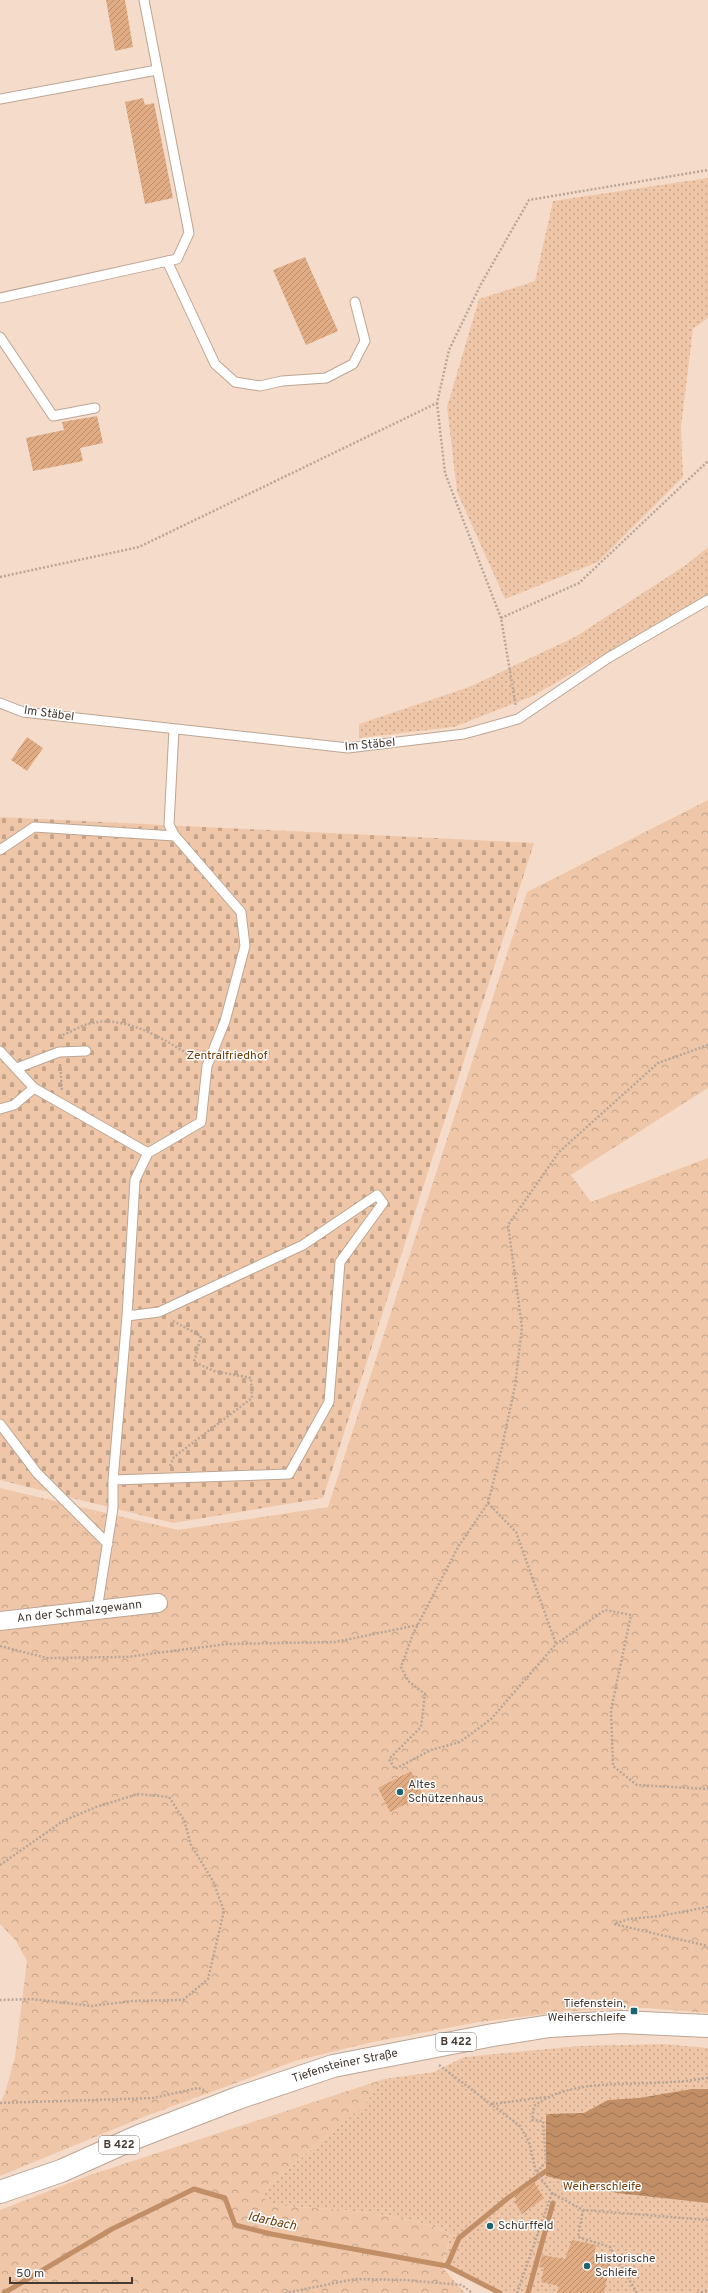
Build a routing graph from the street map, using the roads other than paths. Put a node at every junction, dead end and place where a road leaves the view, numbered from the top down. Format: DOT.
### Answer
graph roads {
  1 [pos="144,0"];
  2 [pos="157,70"];
  3 [pos="0,99"];
  4 [pos="167,261"];
  5 [pos="0,298"];
  6 [pos="355,302"];
  7 [pos="0,337"];
  8 [pos="95,408"];
  9 [pos="708,600"];
  10 [pos="0,703"];
  11 [pos="174,729"];
  12 [pos="175,836"];
  13 [pos="0,850"];
  14 [pos="0,1051"];
  15 [pos="86,1051"];
  16 [pos="16,1068"];
  17 [pos="34,1088"];
  18 [pos="0,1109"];
  19 [pos="148,1154"];
  20 [pos="127,1316"];
  21 [pos="0,1424"];
  22 [pos="113,1480"];
  23 [pos="108,1544"];
  24 [pos="158,1603"];
  25 [pos="97,1610"];
  26 [pos="0,1621"];
  27 [pos="708,2026"];
  28 [pos="0,2192"];
  1 -- 2 [label="lane"];
  2 -- 3 [label="lane"];
  2 -- 4 [label="lane"];
  4 -- 5 [label="lane"];
  4 -- 6 [label="lane"];
  7 -- 8 [label="lane"];
  9 -- 11 [label="lane, Im Stäbel"];
  10 -- 11 [label="lane, Im Stäbel"];
  11 -- 12 [label="lane"];
  12 -- 13 [label="lane"];
  12 -- 19 [label="lane"];
  14 -- 16 [label="lane"];
  15 -- 16 [label="lane"];
  16 -- 17 [label="lane"];
  17 -- 18 [label="lane"];
  17 -- 19 [label="lane"];
  19 -- 20 [label="lane"];
  20 -- 22 [label="lane"];
  20 -- 22 [label="lane"];
  21 -- 23 [label="lane"];
  22 -- 23 [label="lane"];
  23 -- 25 [label="lane"];
  24 -- 25 [label="street, An der Schmalzgewann"];
  25 -- 26 [label="street, An der Schmalzgewann"];
  27 -- 28 [label="main road, Tiefensteiner Straße / B 422"];
}
